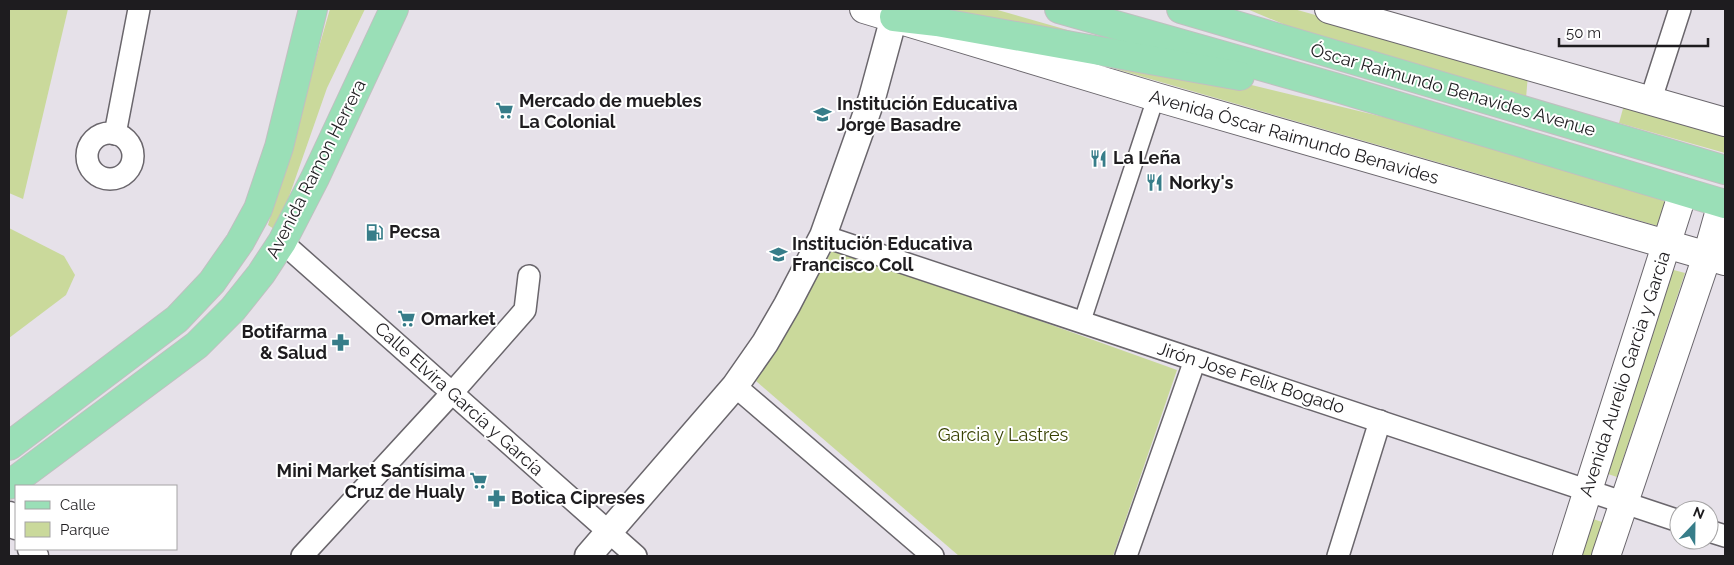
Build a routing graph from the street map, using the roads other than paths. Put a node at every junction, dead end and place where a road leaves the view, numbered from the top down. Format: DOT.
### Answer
graph roads {
  1 [pos="140,9"];
  2 [pos="313,9"];
  3 [pos="408,9"];
  4 [pos="864,9"];
  5 [pos="1059,9"];
  6 [pos="1181,9"];
  7 [pos="1212,9"];
  8 [pos="1329,9"];
  9 [pos="1680,9"];
  10 [pos="894,17"];
  11 [pos="389,19"];
  12 [pos="1301,46"];
  13 [pos="1334,87"];
  14 [pos="1156,98"];
  15 [pos="1650,102"];
  16 [pos="1725,122"];
  17 [pos="116,134"];
  18 [pos="1725,170"];
  19 [pos="1683,192"];
  20 [pos="1723,204"];
  21 [pos="823,236"];
  22 [pos="282,242"];
  23 [pos="1666,244"];
  24 [pos="1716,259"];
  25 [pos="529,276"];
  26 [pos="1082,322"];
  27 [pos="1195,360"];
  28 [pos="736,386"];
  29 [pos="452,393"];
  30 [pos="1380,421"];
  31 [pos="9,446"];
  32 [pos="9,485"];
  33 [pos="1588,491"];
  34 [pos="1624,503"];
  35 [pos="1669,518"];
  36 [pos="609,532"];
  37 [pos="302,556"];
  38 [pos="588,556"];
  39 [pos="636,556"];
  40 [pos="933,556"];
  41 [pos="1126,556"];
  42 [pos="1338,556"];
  43 [pos="1567,556"];
  44 [pos="1606,556"];
  1 -- 17 [label="street"];
  2 -- 31 [label="main road, Avenida Ramon Herrera"];
  3 -- 11 [label="main road"];
  4 -- 10 [label="main road, Avenida Óscar Raimundo Benavides"];
  5 -- 13 [label="main road, Óscar Raimundo Benavides Avenue"];
  6 -- 12 [label="main road, Óscar Raimundo Benavides Avenue"];
  7 -- 12 [label="main road"];
  8 -- 15 [label="main road"];
  9 -- 15 [label="street"];
  10 -- 13 [label="main road"];
  10 -- 14 [label="main road, Avenida Óscar Raimundo Benavides"];
  10 -- 21 [label="street"];
  11 -- 22 [label="main road, Avenida Ramon Herrera"];
  12 -- 18 [label="main road, Óscar Raimundo Benavides Avenue"];
  13 -- 19 [label="main road"];
  14 -- 23 [label="main road, Avenida Óscar Raimundo Benavides"];
  14 -- 26 [label="street"];
  15 -- 16 [label="main road"];
  19 -- 20 [label="main road"];
  19 -- 23 [label="main road, Avenida Aurelio Garcia y Garcia"];
  20 -- 24 [label="main road"];
  21 -- 26 [label="street, Jirón Jose Felix Bogado"];
  21 -- 28 [label="street"];
  22 -- 29 [label="street, Calle Elvira García y García"];
  22 -- 32 [label="main road, Avenida Ramon Herrera"];
  23 -- 24 [label="main road, Avenida Óscar Raimundo Benavides"];
  23 -- 33 [label="main road, Avenida Aurelio Garcia y Garcia"];
  24 -- 34 [label="main road"];
  25 -- 29 [label="street"];
  26 -- 27 [label="street, Jirón Jose Felix Bogado"];
  27 -- 30 [label="street, Jirón Jose Felix Bogado"];
  27 -- 41 [label="street"];
  28 -- 36 [label="street"];
  28 -- 40 [label="street"];
  29 -- 36 [label="street, Calle Elvira García y García"];
  29 -- 37 [label="street"];
  30 -- 33 [label="street, Jirón Jose Felix Bogado"];
  30 -- 42 [label="street"];
  33 -- 34 [label="street, Jirón Jose Felix Bogado"];
  33 -- 43 [label="main road, Avenida Aurelio Garcia y Garcia"];
  34 -- 35 [label="street, Jirón Jose Felix Bogado"];
  34 -- 44 [label="main road"];
  36 -- 38 [label="street"];
  36 -- 39 [label="street, Calle Elvira García y García"];
}
